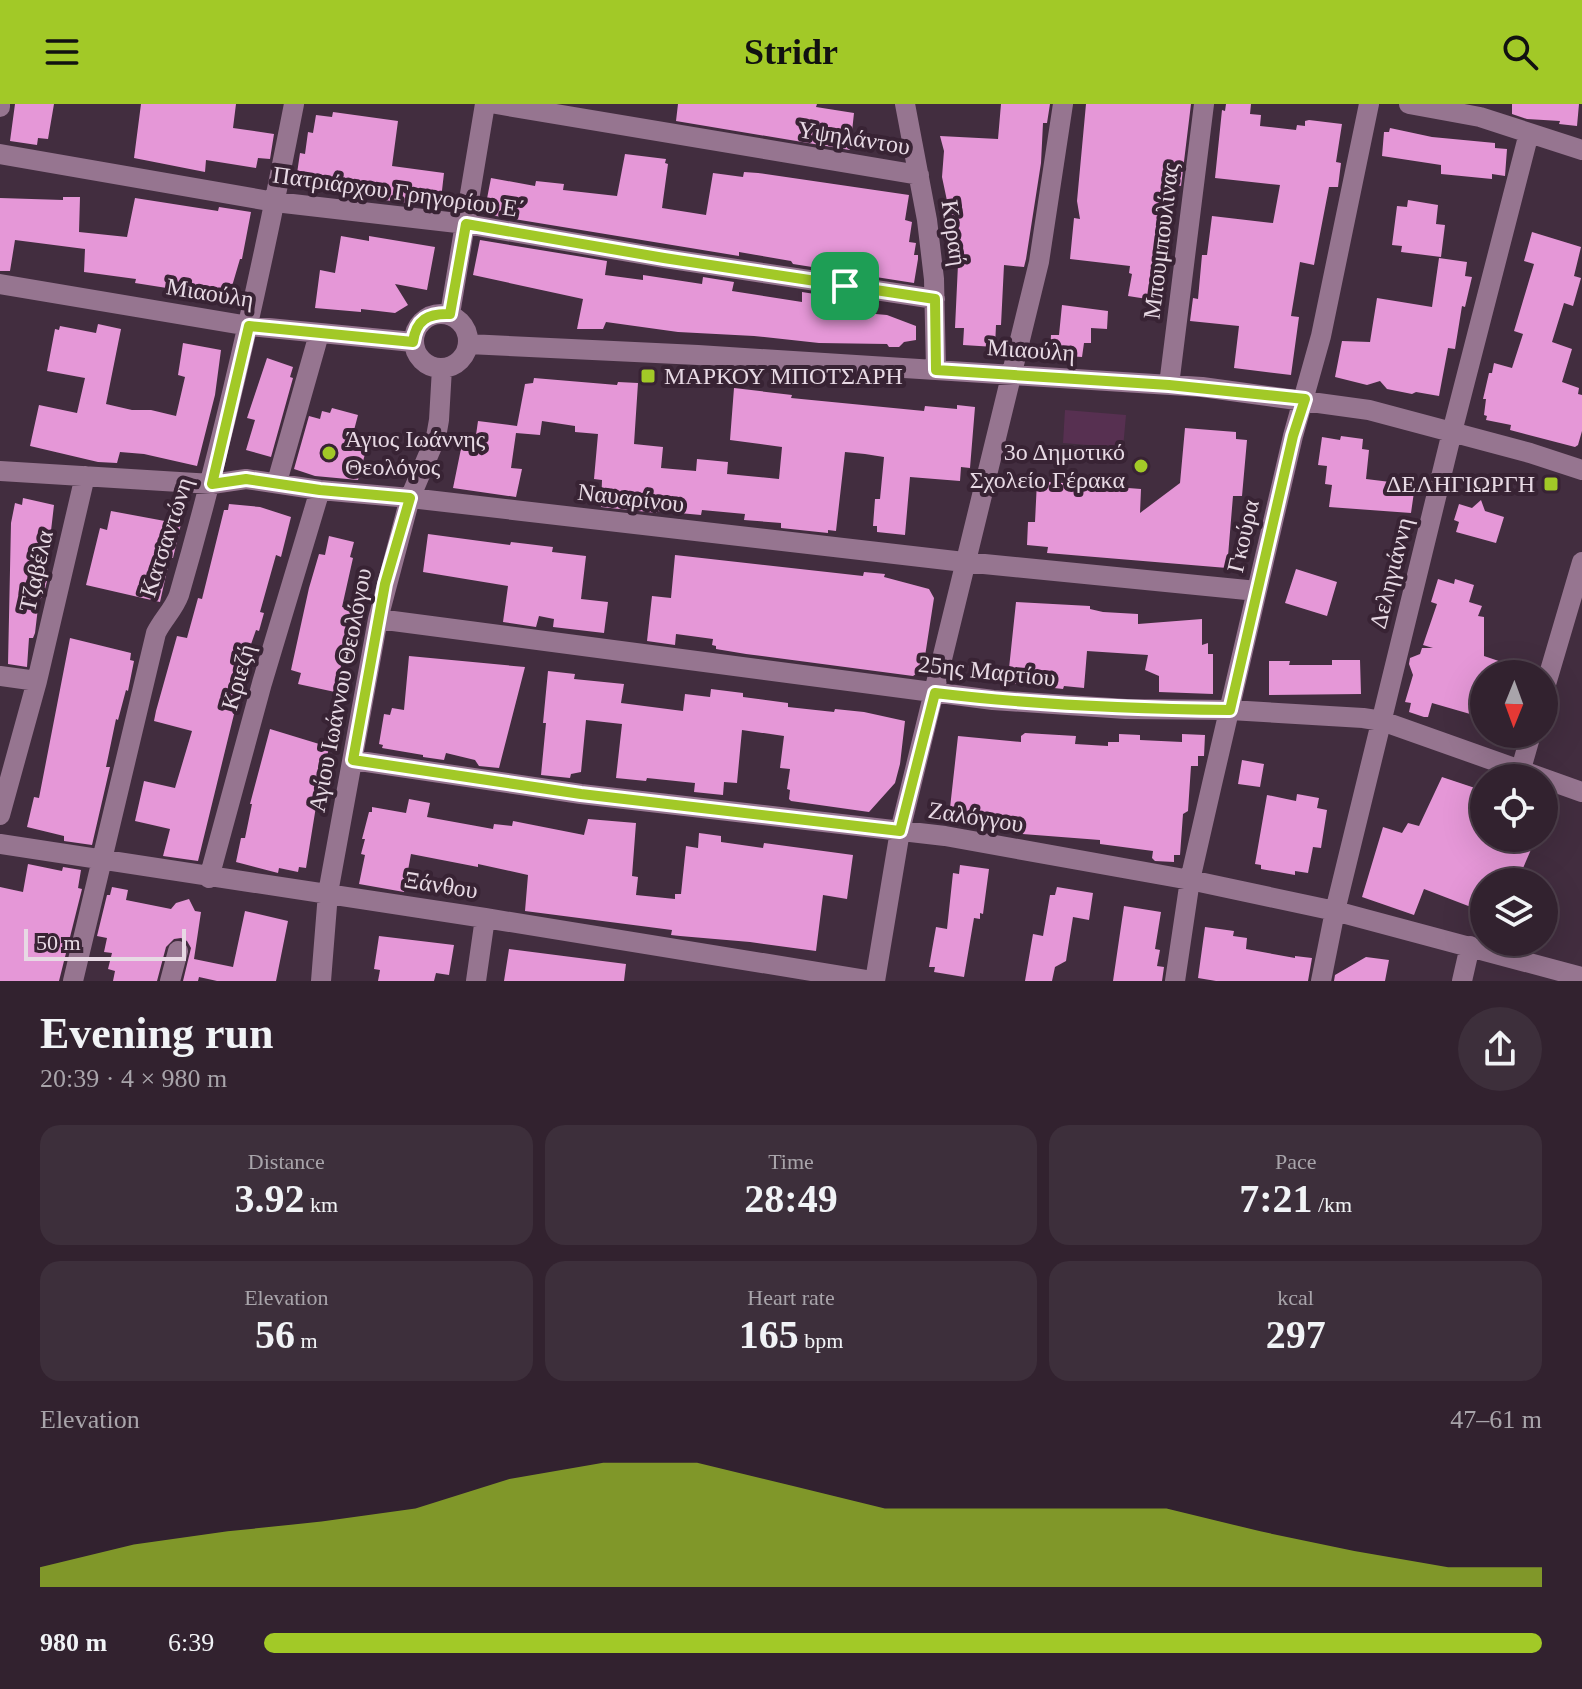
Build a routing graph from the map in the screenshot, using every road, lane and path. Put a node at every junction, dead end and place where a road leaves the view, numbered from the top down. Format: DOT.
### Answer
graph roads {
  1 [pos="294,104"];
  2 [pos="485,104"];
  3 [pos="496,104"];
  4 [pos="905,104"];
  5 [pos="1063,104"];
  6 [pos="1204,104"];
  7 [pos="1369,104"];
  8 [pos="1409,104"];
  9 [pos="1434,106"];
  10 [pos="1529,133"];
  11 [pos="1582,150"];
  12 [pos="0,154"];
  13 [pos="919,175"];
  14 [pos="275,202"];
  15 [pos="466,224"];
  16 [pos="0,284"];
  17 [pos="935,299"];
  18 [pos="450,314"];
  19 [pos="249,326"];
  20 [pos="319,334"];
  21 [pos="413,342"];
  22 [pos="468,344"];
  23 [pos="442,368"];
  24 [pos="936,370"];
  25 [pos="1011,374"];
  26 [pos="1169,385"];
  27 [pos="1305,399"];
  28 [pos="1452,432"];
  29 [pos="1582,470"];
  30 [pos="0,471"];
  31 [pos="85,476"];
  32 [pos="277,482"];
  33 [pos="212,484"];
  34 [pos="320,490"];
  35 [pos="410,498"];
  36 [pos="964,562"];
  37 [pos="1582,562"];
  38 [pos="1257,591"];
  39 [pos="378,619"];
  40 [pos="1553,660"];
  41 [pos="0,676"];
  42 [pos="37,681"];
  43 [pos="935,693"];
  44 [pos="1230,710"];
  45 [pos="1382,721"];
  46 [pos="353,760"];
  47 [pos="1507,764"];
  48 [pos="1558,783"];
  49 [pos="1582,792"];
  50 [pos="0,815"];
  51 [pos="900,831"];
  52 [pos="0,844"];
  53 [pos="103,860"];
  54 [pos="209,878"];
  55 [pos="1190,880"];
  56 [pos="328,893"];
  57 [pos="1335,911"];
  58 [pos="485,918"];
  59 [pos="1470,946"];
  60 [pos="178,951"];
  61 [pos="1506,956"];
  62 [pos="1582,977"];
  63 [pos="73,981"];
  64 [pos="170,981"];
  65 [pos="321,981"];
  66 [pos="476,981"];
  67 [pos="874,981"];
  68 [pos="1175,981"];
  69 [pos="1321,981"];
  70 [pos="1462,981"];
  1 -- 14 [label="street, Κατσαντώνη"];
  2 -- 15 [label="street"];
  3 -- 13 [label="street, Υψηλάντου"];
  4 -- 13 [label="street, Κοραή"];
  5 -- 25 [label="street"];
  6 -- 26 [label="street, Μπουμπουλίνας"];
  7 -- 27 [label="street, Γκούρα"];
  8 -- 9 [label="street"];
  9 -- 10 [label="street"];
  10 -- 11 [label="street"];
  10 -- 28 [label="street, Δεληγιάννη"];
  12 -- 14 [label="street, Πατριάρχου Γρηγορίου Ε΄"];
  13 -- 17 [label="street, Κοραή"];
  14 -- 15 [label="street, Πατριάρχου Γρηγορίου Ε΄"];
  14 -- 19 [label="street, Κατσαντώνη"];
  15 -- 17 [label="street, Πατριάρχου Γρηγορίου Ε΄"];
  15 -- 18 [label="street"];
  16 -- 19 [label="street, Μιαούλη"];
  17 -- 24 [label="street, Κοραή"];
  18 -- 21 [label="street"];
  18 -- 22 [label="street"];
  19 -- 20 [label="street, Μιαούλη"];
  19 -- 33 [label="street, Κατσαντώνη"];
  20 -- 21 [label="street, Μιαούλη"];
  20 -- 32 [label="street"];
  21 -- 23 [label="street"];
  22 -- 23 [label="street"];
  22 -- 24 [label="street, Μιαούλη"];
  23 -- 35 [label="street, Αγίου Ιωάννου Θεολόγου"];
  24 -- 25 [label="street, Μιαούλη"];
  25 -- 26 [label="street, Μιαούλη"];
  25 -- 36 [label="street"];
  26 -- 27 [label="street, Μιαούλη"];
  27 -- 28 [label="street, Μιαούλη"];
  27 -- 38 [label="street, Γκούρα"];
  28 -- 29 [label="street, Μιαούλη"];
  28 -- 45 [label="street, Δεληγιάννη"];
  30 -- 31 [label="street, Ναυαρίνου"];
  31 -- 33 [label="street, Ναυαρίνου"];
  31 -- 42 [label="street, Τζαβέλα"];
  32 -- 33 [label="street, Ναυαρίνου"];
  32 -- 34 [label="street, Ναυαρίνου"];
  33 -- 53 [label="street, Κατσαντώνη"];
  34 -- 35 [label="street, Ναυαρίνου"];
  34 -- 54 [label="street, Κριεζή"];
  35 -- 36 [label="street, Ναυαρίνου"];
  35 -- 39 [label="street, Αγίου Ιωάννου Θεολόγου"];
  36 -- 38 [label="street, Ναυαρίνου"];
  36 -- 43 [label="street"];
  37 -- 40 [label="street"];
  38 -- 44 [label="street, Γκούρα"];
  39 -- 43 [label="street, 25ης Μαρτίου"];
  39 -- 46 [label="street, Αγίου Ιωάννου Θεολόγου"];
  41 -- 42 [label="street"];
  42 -- 50 [label="street, Τζαβέλα"];
  43 -- 44 [label="street, 25ης Μαρτίου"];
  43 -- 51 [label="street"];
  44 -- 45 [label="street, 25ης Μαρτίου"];
  44 -- 55 [label="street, Γκούρα"];
  45 -- 47 [label="street, 25ης Μαρτίου"];
  45 -- 57 [label="street, Δεληγιάννη"];
  46 -- 51 [label="street, Ζαλόγγου"];
  46 -- 56 [label="street, Αγίου Ιωάννου Θεολόγου"];
  48 -- 49 [label="street, 25ης Μαρτίου"];
  51 -- 55 [label="street, Ζαλόγγου"];
  51 -- 67 [label="street"];
  52 -- 53 [label="street, Ξάνθου"];
  53 -- 54 [label="street, Ξάνθου"];
  53 -- 63 [label="street, Κατσαντώνη"];
  54 -- 56 [label="street, Ξάνθου"];
  55 -- 57 [label="street, Ζαλόγγου"];
  55 -- 68 [label="street, Γκούρα"];
  56 -- 58 [label="street, Ξάνθου"];
  56 -- 65 [label="street, Αγίου Ιωάννου Θεολόγου"];
  57 -- 59 [label="street, Ζαλόγγου"];
  57 -- 69 [label="street, Δεληγιάννη"];
  58 -- 66 [label="street"];
  58 -- 67 [label="street, Ξάνθου"];
  59 -- 70 [label="street"];
  60 -- 64 [label="street"];
  61 -- 62 [label="street, Ζαλόγγου"];
}
